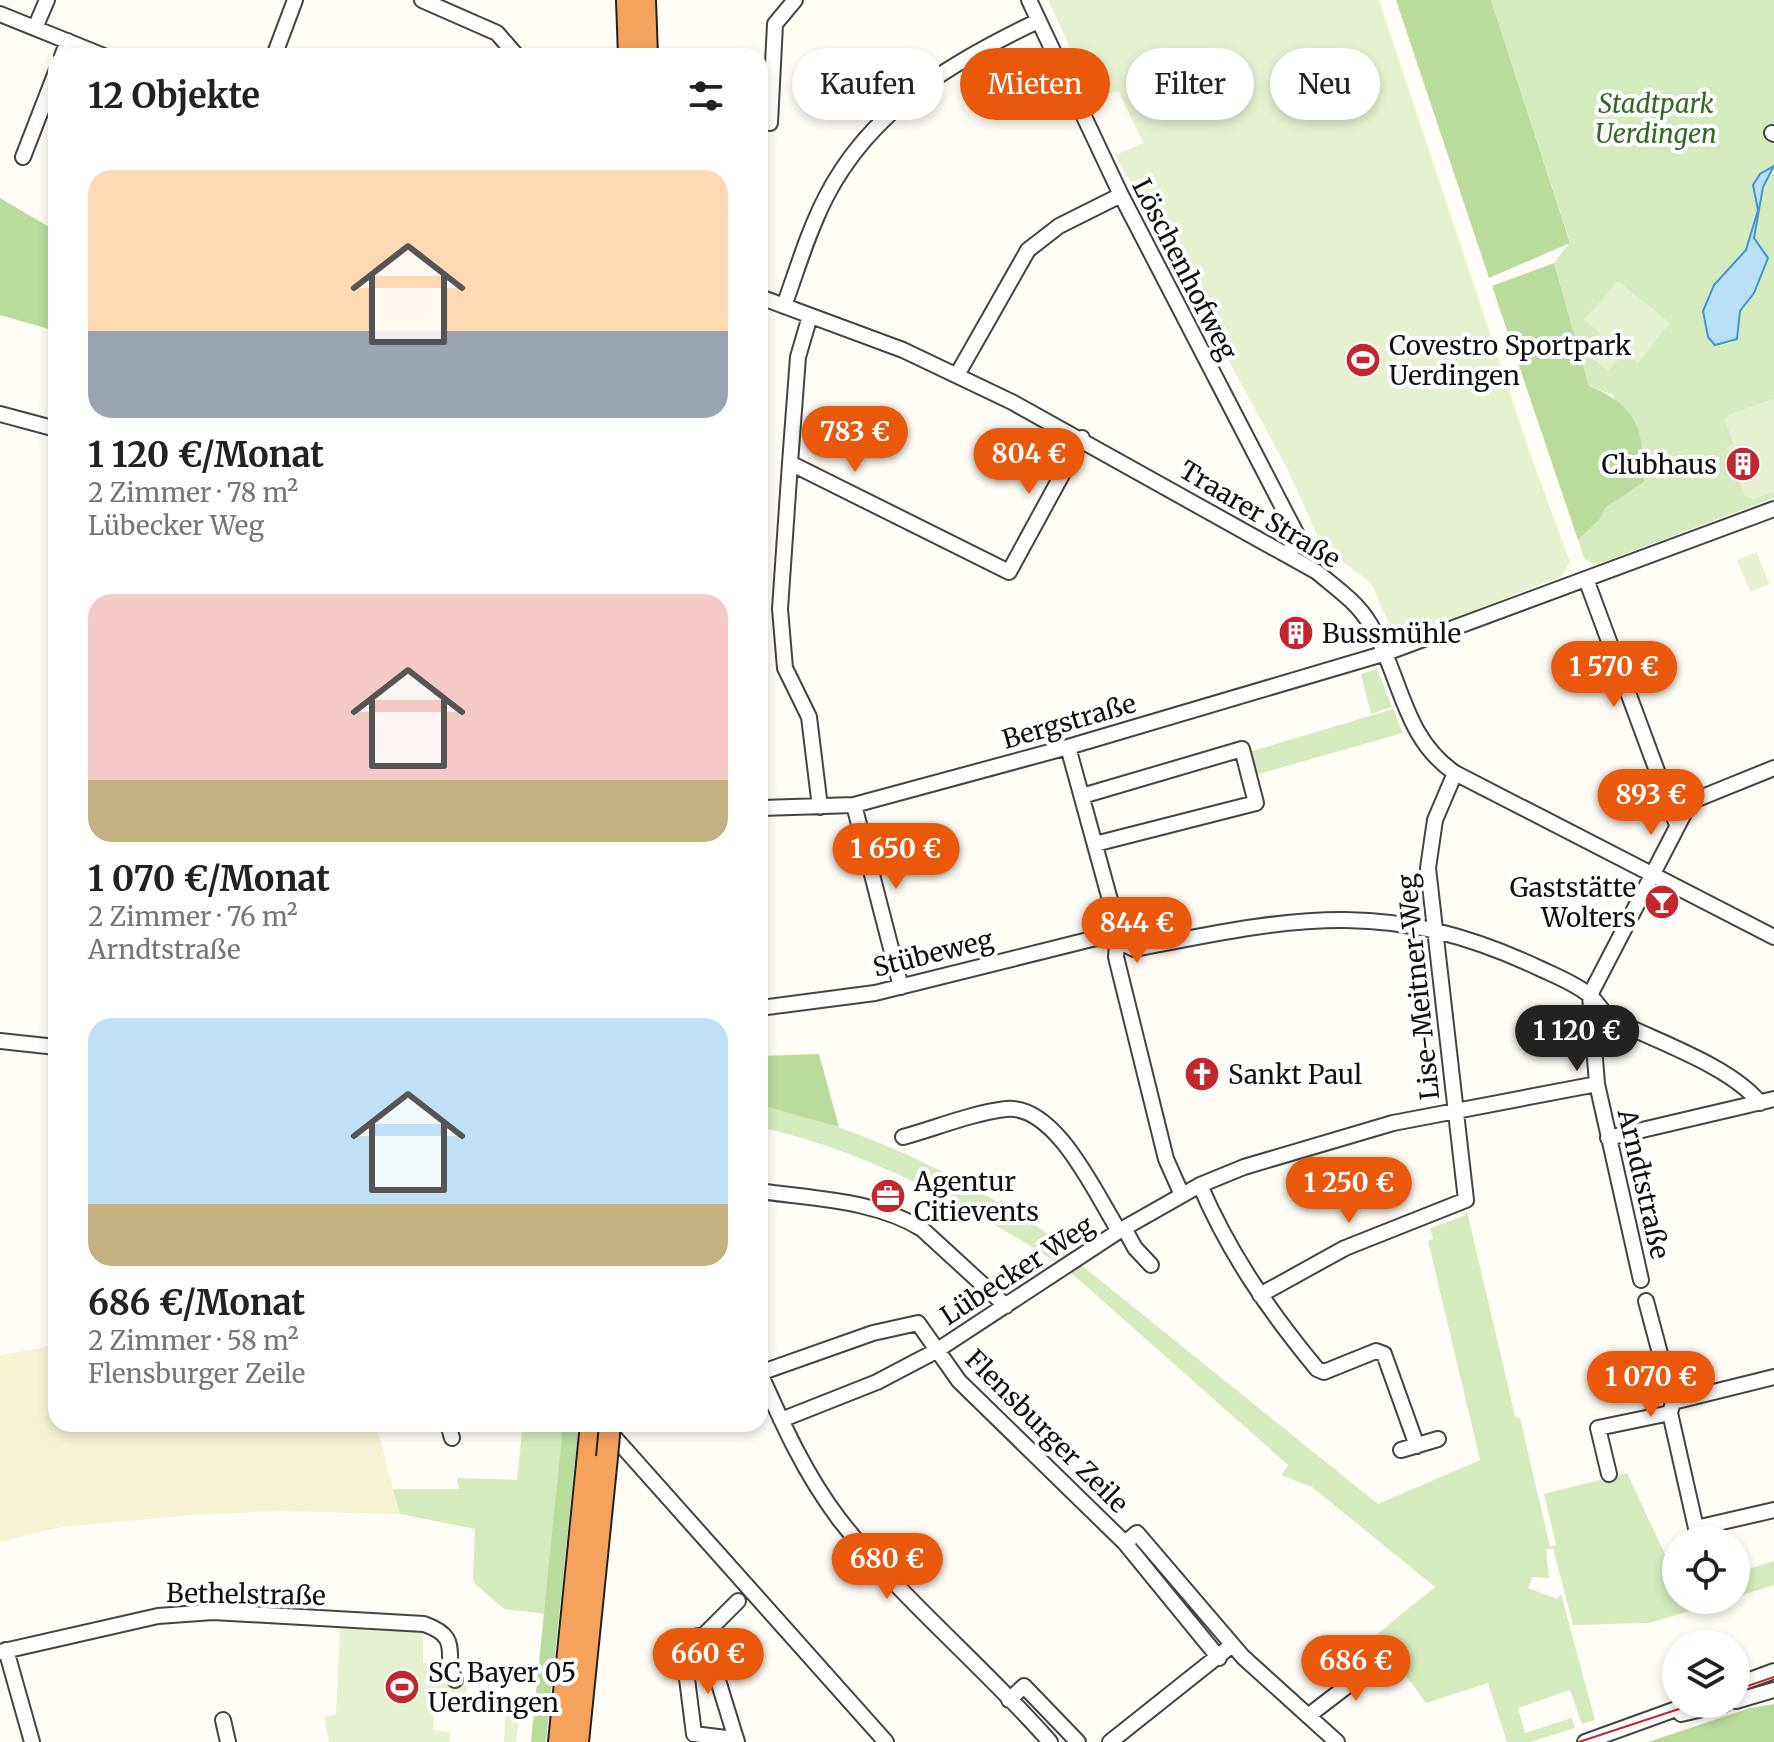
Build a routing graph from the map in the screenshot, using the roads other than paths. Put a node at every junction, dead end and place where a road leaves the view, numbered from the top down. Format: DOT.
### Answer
graph roads {
  1 [pos="47,0"];
  2 [pos="295,0"];
  3 [pos="422,0"];
  4 [pos="627,0"];
  5 [pos="645,0"];
  6 [pos="795,0"];
  7 [pos="1029,0"];
  8 [pos="0,14"];
  9 [pos="1038,21"];
  10 [pos="35,28"];
  11 [pos="68,41"];
  12 [pos="65,48"];
  13 [pos="85,48"];
  14 [pos="277,48"];
  15 [pos="510,48"];
  16 [pos="629,48"];
  17 [pos="647,48"];
  18 [pos="48,93"];
  19 [pos="770,123"];
  20 [pos="23,157"];
  21 [pos="1121,195"];
  22 [pos="768,300"];
  23 [pos="784,306"];
  24 [pos="810,316"];
  25 [pos="957,375"];
  26 [pos="0,414"];
  27 [pos="48,427"];
  28 [pos="1082,438"];
  29 [pos="790,463"];
  30 [pos="1774,509"];
  31 [pos="1289,556"];
  32 [pos="1586,579"];
  33 [pos="1386,653"];
  34 [pos="1068,747"];
  35 [pos="1774,768"];
  36 [pos="1455,773"];
  37 [pos="1082,796"];
  38 [pos="854,805"];
  39 [pos="820,807"];
  40 [pos="768,808"];
  41 [pos="1677,825"];
  42 [pos="1095,844"];
  43 [pos="1654,875"];
  44 [pos="1434,929"];
  45 [pos="1774,937"];
  46 [pos="1116,940"];
  47 [pos="901,987"];
  48 [pos="1590,995"];
  49 [pos="768,1007"];
  50 [pos="0,1041"];
  51 [pos="48,1046"];
  52 [pos="1597,1084"];
  53 [pos="1767,1101"];
  54 [pos="1455,1109"];
  55 [pos="903,1137"];
  56 [pos="1608,1138"];
  57 [pos="1200,1185"];
  58 [pos="768,1192"];
  59 [pos="1182,1195"];
  60 [pos="1122,1230"];
  61 [pos="1151,1265"];
  62 [pos="1641,1280"];
  63 [pos="1260,1295"];
  64 [pos="1646,1301"];
  65 [pos="1006,1306"];
  66 [pos="936,1351"];
  67 [pos="768,1370"];
  68 [pos="1774,1377"];
  69 [pos="768,1391"];
  70 [pos="1671,1407"];
  71 [pos="781,1420"];
  72 [pos="590,1432"];
  73 [pos="609,1432"];
  74 [pos="610,1432"];
  75 [pos="1438,1439"];
  76 [pos="1417,1446"];
  77 [pos="1401,1450"];
  78 [pos="1609,1474"];
  79 [pos="1774,1510"];
  80 [pos="1125,1543"];
  81 [pos="738,1601"];
  82 [pos="704,1635"];
  83 [pos="1232,1645"];
  84 [pos="3,1651"];
  85 [pos="1219,1658"];
  86 [pos="1381,1660"];
  87 [pos="1774,1671"];
  88 [pos="455,1680"];
  89 [pos="1750,1680"];
  90 [pos="1774,1690"];
  91 [pos="1750,1697"];
  92 [pos="1009,1700"];
  93 [pos="1308,1716"];
  94 [pos="1662,1717"];
  95 [pos="223,1720"];
  96 [pos="693,1738"];
  97 [pos="736,1740"];
  98 [pos="32,1742"];
  99 [pos="228,1742"];
  100 [pos="559,1742"];
  101 [pos="578,1742"];
  102 [pos="886,1742"];
  103 [pos="1050,1742"];
  104 [pos="1078,1742"];
  105 [pos="1110,1742"];
  106 [pos="1337,1742"];
  107 [pos="1585,1742"];
  1 -- 10 [label="street"];
  2 -- 14 [label="street"];
  3 -- 15 [label="street"];
  4 -- 16 [label="highway"];
  5 -- 17 [label="highway"];
  6 -- 19 [label="street"];
  7 -- 9 [label="street, Löschenhofweg"];
  8 -- 10 [label="street"];
  9 -- 21 [label="street, Löschenhofweg"];
  9 -- 23 [label="street"];
  10 -- 11 [label="street"];
  11 -- 12 [label="street"];
  11 -- 13 [label="street"];
  18 -- 20 [label="street"];
  21 -- 25 [label="street"];
  21 -- 31 [label="street, Löschenhofweg"];
  22 -- 23 [label="street, Traarer Straße"];
  23 -- 24 [label="street, Traarer Straße"];
  24 -- 25 [label="street, Traarer Straße"];
  24 -- 29 [label="street"];
  25 -- 28 [label="street, Traarer Straße"];
  26 -- 27 [label="street"];
  28 -- 29 [label="street"];
  28 -- 31 [label="street, Traarer Straße"];
  29 -- 39 [label="street"];
  30 -- 32 [label="street, Bergstraße"];
  31 -- 33 [label="street, Traarer Straße"];
  32 -- 33 [label="street, Bergstraße"];
  32 -- 41 [label="street"];
  33 -- 34 [label="street, Bergstraße"];
  33 -- 36 [label="street, Traarer Straße"];
  34 -- 37 [label="street"];
  34 -- 38 [label="street, Bergstraße"];
  35 -- 41 [label="street"];
  36 -- 43 [label="street, Traarer Straße"];
  36 -- 44 [label="street, Lise-Meitner-Weg"];
  37 -- 42 [label="street"];
  37 -- 42 [label="street"];
  38 -- 39 [label="street, Bergstraße"];
  38 -- 47 [label="street"];
  39 -- 40 [label="street, Bergstraße"];
  41 -- 43 [label="street"];
  42 -- 46 [label="street"];
  43 -- 45 [label="street, Traarer Straße"];
  43 -- 48 [label="street"];
  44 -- 46 [label="street, Stübeweg"];
  44 -- 48 [label="street, Stübeweg"];
  44 -- 54 [label="street, Lise-Meitner-Weg"];
  46 -- 47 [label="street, Stübeweg"];
  46 -- 59 [label="street"];
  47 -- 49 [label="street, Stübeweg"];
  48 -- 52 [label="street, Arndtstraße"];
  48 -- 53 [label="street, Stübeweg"];
  50 -- 51 [label="street"];
  52 -- 54 [label="street, Lübecker Weg"];
  52 -- 56 [label="street, Arndtstraße"];
  53 -- 56 [label="street"];
  54 -- 57 [label="street, Lübecker Weg"];
  54 -- 63 [label="street, Lise-Meitner-Weg"];
  55 -- 60 [label="street"];
  56 -- 62 [label="street, Arndtstraße"];
  57 -- 59 [label="street, Lübecker Weg"];
  57 -- 63 [label="street"];
  58 -- 65 [label="street"];
  59 -- 60 [label="street, Lübecker Weg"];
  60 -- 61 [label="street, Lübecker Weg"];
  60 -- 65 [label="street, Lübecker Weg"];
  63 -- 76 [label="street"];
  64 -- 70 [label="street"];
  65 -- 66 [label="street, Lübecker Weg"];
  66 -- 67 [label="street, Lübecker Weg"];
  66 -- 71 [label="street, Lübecker Weg"];
  66 -- 80 [label="street, Flensburger Zeile"];
  68 -- 70 [label="street"];
  69 -- 71 [label="street, Lübecker Weg"];
  70 -- 78 [label="street"];
  70 -- 79 [label="street"];
  71 -- 92 [label="street"];
  72 -- 100 [label="highway"];
  73 -- 101 [label="highway, bridge"];
  74 -- 102 [label="street"];
  75 -- 76 [label="street"];
  76 -- 77 [label="street"];
  80 -- 83 [label="street, Flensburger Zeile"];
  80 -- 85 [label="street, Flensburger Zeile"];
  81 -- 82 [label="street"];
  82 -- 96 [label="street"];
  82 -- 97 [label="street"];
  83 -- 85 [label="street"];
  83 -- 93 [label="street, Flensburger Zeile"];
  84 -- 88 [label="street, Bethelstraße"];
  84 -- 98 [label="street"];
  85 -- 105 [label="street"];
  86 -- 93 [label="street"];
  87 -- 89 [label="street"];
  90 -- 91 [label="street"];
  92 -- 103 [label="street"];
  92 -- 104 [label="street"];
  93 -- 106 [label="street, Flensburger Zeile"];
  94 -- 107 [label="street"];
  95 -- 99 [label="street"];
  96 -- 97 [label="street"];
}
